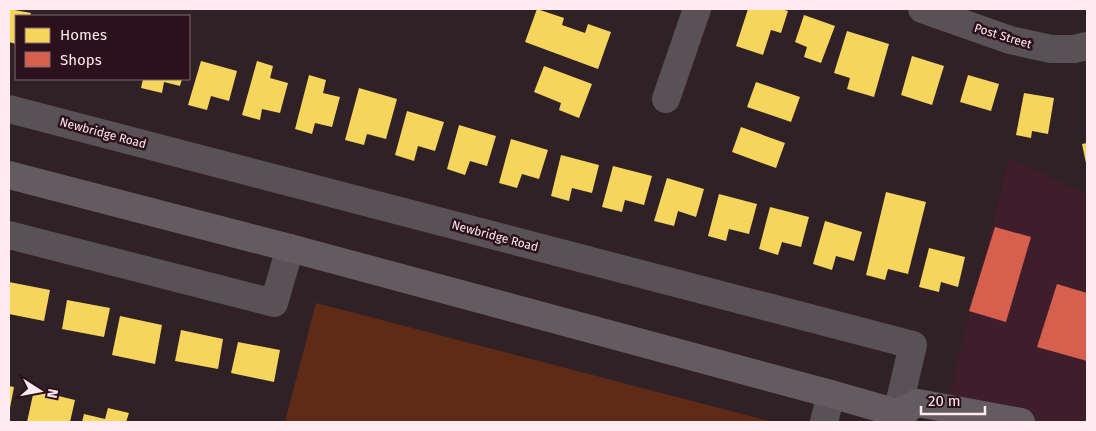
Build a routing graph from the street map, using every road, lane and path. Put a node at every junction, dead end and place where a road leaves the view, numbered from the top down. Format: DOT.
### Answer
graph roads {
  1 [pos="697,9"];
  2 [pos="922,9"];
  3 [pos="1087,46"];
  4 [pos="666,99"];
  5 [pos="9,109"];
  6 [pos="9,175"];
  7 [pos="9,235"];
  8 [pos="290,248"];
  9 [pos="831,394"];
  10 [pos="900,418"];
  11 [pos="824,422"];
  12 [pos="1021,422"];
  1 -- 4 [label="street"];
  2 -- 3 [label="street, Post Street"];
  5 -- 10 [label="street, Newbridge Road"];
  6 -- 8 [label="main road"];
  7 -- 8 [label="street"];
  8 -- 9 [label="main road"];
  9 -- 10 [label="main road"];
  9 -- 11 [label="street"];
  10 -- 12 [label="main road"];
}
